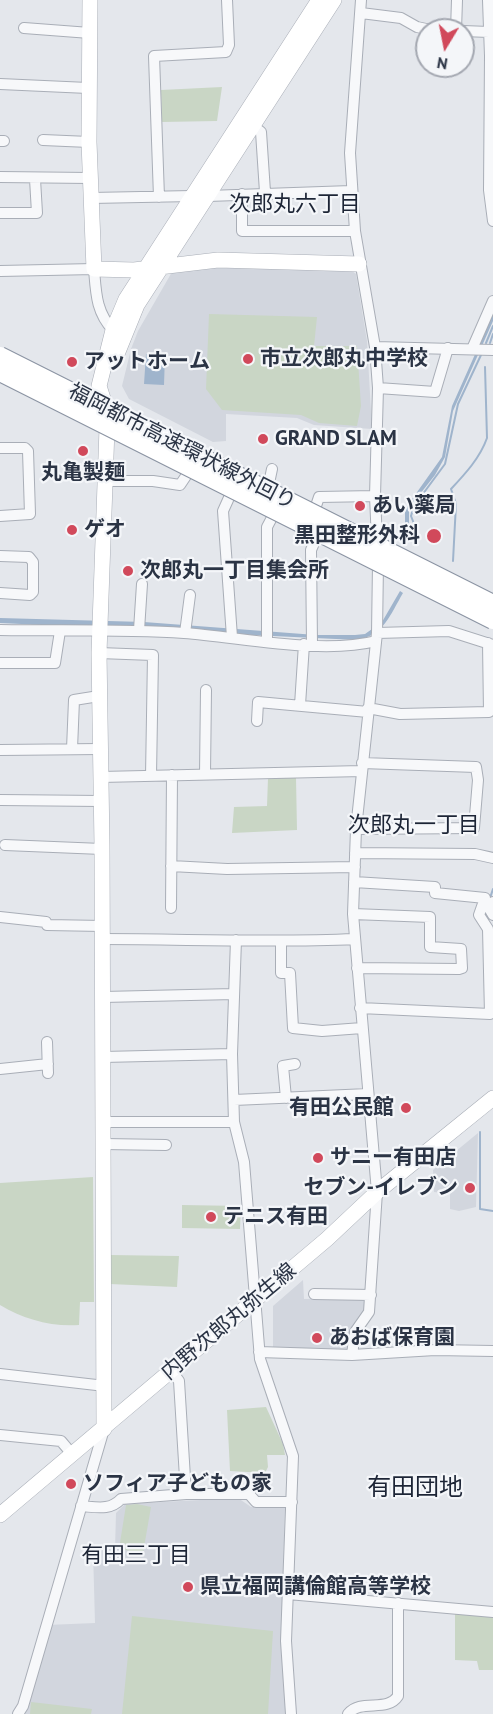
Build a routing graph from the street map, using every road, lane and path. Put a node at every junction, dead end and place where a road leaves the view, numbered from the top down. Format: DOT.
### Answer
graph roads {
  1 [pos="90,0"];
  2 [pos="227,0"];
  3 [pos="319,0"];
  4 [pos="334,0"];
  5 [pos="361,0"];
  6 [pos="457,0"];
  7 [pos="488,0"];
  8 [pos="361,13"];
  9 [pos="456,18"];
  10 [pos="415,26"];
  11 [pos="24,28"];
  12 [pos="475,31"];
  13 [pos="489,32"];
  14 [pos="90,33"];
  15 [pos="492,56"];
  16 [pos="0,84"];
  17 [pos="88,88"];
  18 [pos="491,103"];
  19 [pos="252,125"];
  20 [pos="43,140"];
  21 [pos="89,142"];
  22 [pos="0,177"];
  23 [pos="35,178"];
  24 [pos="90,178"];
  25 [pos="351,191"];
  26 [pos="265,192"];
  27 [pos="242,194"];
  28 [pos="192,196"];
  29 [pos="208,196"];
  30 [pos="159,197"];
  31 [pos="91,198"];
  32 [pos="0,213"];
  33 [pos="492,214"];
  34 [pos="355,231"];
  35 [pos="359,264"];
  36 [pos="162,267"];
  37 [pos="146,268"];
  38 [pos="94,269"];
  39 [pos="0,271"];
  40 [pos="493,301"];
  41 [pos="113,330"];
  42 [pos="375,347"];
  43 [pos="448,348"];
  44 [pos="493,348"];
  45 [pos="472,349"];
  46 [pos="0,356"];
  47 [pos="0,372"];
  48 [pos="378,388"];
  49 [pos="105,405"];
  50 [pos="0,448"];
  51 [pos="272,469"];
  52 [pos="190,470"];
  53 [pos="105,481"];
  54 [pos="268,488"];
  55 [pos="232,491"];
  56 [pos="375,496"];
  57 [pos="275,512"];
  58 [pos="314,512"];
  59 [pos="0,516"];
  60 [pos="318,534"];
  61 [pos="0,556"];
  62 [pos="142,584"];
  63 [pos="0,593"];
  64 [pos="190,595"];
  65 [pos="493,604"];
  66 [pos="493,620"];
  67 [pos="0,630"];
  68 [pos="139,630"];
  69 [pos="60,631"];
  70 [pos="99,632"];
  71 [pos="185,633"];
  72 [pos="232,637"];
  73 [pos="376,637"];
  74 [pos="310,640"];
  75 [pos="267,641"];
  76 [pos="490,644"];
  77 [pos="99,653"];
  78 [pos="0,663"];
  79 [pos="206,690"];
  80 [pos="99,696"];
  81 [pos="300,705"];
  82 [pos="368,710"];
  83 [pos="257,721"];
  84 [pos="72,749"];
  85 [pos="100,749"];
  86 [pos="0,750"];
  87 [pos="362,767"];
  88 [pos="205,774"];
  89 [pos="172,775"];
  90 [pos="151,776"];
  91 [pos="101,777"];
  92 [pos="0,800"];
  93 [pos="101,801"];
  94 [pos="357,829"];
  95 [pos="5,844"];
  96 [pos="102,849"];
  97 [pos="355,853"];
  98 [pos="493,858"];
  99 [pos="171,866"];
  100 [pos="355,867"];
  101 [pos="354,882"];
  102 [pos="493,902"];
  103 [pos="171,908"];
  104 [pos="353,914"];
  105 [pos="493,915"];
  106 [pos="0,917"];
  107 [pos="103,933"];
  108 [pos="355,939"];
  109 [pos="236,940"];
  110 [pos="280,942"];
  111 [pos="357,968"];
  112 [pos="234,994"];
  113 [pos="103,997"];
  114 [pos="360,1008"];
  115 [pos="362,1028"];
  116 [pos="47,1042"];
  117 [pos="232,1054"];
  118 [pos="103,1057"];
  119 [pos="295,1064"];
  120 [pos="0,1069"];
  121 [pos="368,1094"];
  122 [pos="286,1098"];
  123 [pos="493,1098"];
  124 [pos="234,1100"];
  125 [pos="104,1122"];
  126 [pos="234,1122"];
  127 [pos="104,1144"];
  128 [pos="166,1145"];
  129 [pos="377,1192"];
  130 [pos="314,1294"];
  131 [pos="371,1295"];
  132 [pos="256,1299"];
  133 [pos="493,1351"];
  134 [pos="260,1352"];
  135 [pos="352,1355"];
  136 [pos="171,1370"];
  137 [pos="0,1374"];
  138 [pos="105,1386"];
  139 [pos="104,1429"];
  140 [pos="0,1435"];
  141 [pos="72,1454"];
  142 [pos="186,1494"];
  143 [pos="292,1502"];
  144 [pos="81,1506"];
  145 [pos="0,1515"];
  146 [pos="288,1594"];
  147 [pos="398,1603"];
  148 [pos="493,1612"];
  149 [pos="389,1709"];
  150 [pos="18,1714"];
  151 [pos="291,1714"];
  152 [pos="348,1714"];
  1 -- 14 [label="street"];
  2 -- 30 [label="street"];
  3 -- 28 [label="street"];
  4 -- 19 [label="street"];
  5 -- 8 [label="street"];
  6 -- 9 [label="street"];
  7 -- 13 [label="street"];
  8 -- 10 [label="street"];
  8 -- 25 [label="street"];
  11 -- 14 [label="street"];
  12 -- 13 [label="street"];
  13 -- 15 [label="street"];
  14 -- 17 [label="street"];
  15 -- 18 [label="street"];
  16 -- 17 [label="street"];
  17 -- 21 [label="street"];
  18 -- 33 [label="street"];
  19 -- 26 [label="street"];
  19 -- 29 [label="street"];
  20 -- 21 [label="street"];
  21 -- 24 [label="street"];
  22 -- 23 [label="street"];
  23 -- 24 [label="street"];
  23 -- 32 [label="street"];
  24 -- 31 [label="street"];
  25 -- 26 [label="street"];
  25 -- 34 [label="street"];
  26 -- 27 [label="street"];
  27 -- 29 [label="street"];
  27 -- 34 [label="street"];
  28 -- 30 [label="street"];
  28 -- 37 [label="street"];
  29 -- 36 [label="street"];
  30 -- 31 [label="street"];
  31 -- 38 [label="street"];
  34 -- 35 [label="street"];
  35 -- 36 [label="street"];
  35 -- 42 [label="street"];
  36 -- 37 [label="street"];
  36 -- 49 [label="street"];
  37 -- 38 [label="street"];
  37 -- 41 [label="street"];
  38 -- 39 [label="street"];
  38 -- 41 [label="street"];
  40 -- 45 [label="street"];
  41 -- 49 [label="street"];
  42 -- 43 [label="street"];
  42 -- 48 [label="street"];
  43 -- 45 [label="street"];
  43 -- 48 [label="street"];
  44 -- 45 [label="street"];
  46 -- 65 [label="highway, 福岡都市高速環状線外回り, bridge"];
  47 -- 66 [label="highway, bridge"];
  48 -- 56 [label="street"];
  49 -- 53 [label="street"];
  50 -- 59 [label="street"];
  51 -- 54 [label="street"];
  52 -- 53 [label="street"];
  53 -- 70 [label="street"];
  55 -- 72 [label="street"];
  56 -- 58 [label="street"];
  56 -- 73 [label="street"];
  57 -- 75 [label="street"];
  60 -- 74 [label="street"];
  61 -- 63 [label="street"];
  62 -- 68 [label="street"];
  64 -- 71 [label="street"];
  67 -- 69 [label="street"];
  68 -- 70 [label="street"];
  68 -- 71 [label="street"];
  69 -- 70 [label="street"];
  69 -- 78 [label="street"];
  70 -- 77 [label="street"];
  71 -- 72 [label="street"];
  72 -- 75 [label="street"];
  73 -- 74 [label="street"];
  73 -- 76 [label="street"];
  73 -- 82 [label="street"];
  74 -- 75 [label="street"];
  74 -- 81 [label="street"];
  76 -- 82 [label="street"];
  77 -- 80 [label="street"];
  77 -- 90 [label="street"];
  79 -- 88 [label="street"];
  80 -- 84 [label="street"];
  80 -- 85 [label="street"];
  81 -- 82 [label="street"];
  81 -- 83 [label="street"];
  82 -- 87 [label="street"];
  84 -- 85 [label="street"];
  84 -- 86 [label="street"];
  85 -- 91 [label="street"];
  87 -- 88 [label="street"];
  87 -- 94 [label="street"];
  87 -- 94 [label="street"];
  88 -- 89 [label="street"];
  89 -- 90 [label="street"];
  89 -- 99 [label="street"];
  90 -- 91 [label="street"];
  91 -- 93 [label="street"];
  92 -- 93 [label="street"];
  93 -- 96 [label="street"];
  94 -- 97 [label="street"];
  95 -- 96 [label="street"];
  96 -- 107 [label="street"];
  97 -- 98 [label="street"];
  97 -- 100 [label="street"];
  99 -- 100 [label="street"];
  99 -- 103 [label="street"];
  100 -- 101 [label="street"];
  101 -- 104 [label="street"];
  101 -- 114 [label="street"];
  102 -- 105 [label="street"];
  104 -- 108 [label="street"];
  104 -- 111 [label="street"];
  106 -- 107 [label="street"];
  107 -- 109 [label="street"];
  107 -- 113 [label="street"];
  108 -- 110 [label="street"];
  108 -- 111 [label="street"];
  109 -- 110 [label="street"];
  109 -- 112 [label="street"];
  110 -- 115 [label="street"];
  111 -- 114 [label="street"];
  112 -- 113 [label="street"];
  112 -- 117 [label="street"];
  113 -- 118 [label="street"];
  114 -- 115 [label="street"];
  115 -- 121 [label="street"];
  116 -- 120 [label="street"];
  117 -- 118 [label="street"];
  117 -- 124 [label="street"];
  118 -- 125 [label="street"];
  119 -- 122 [label="street"];
  121 -- 122 [label="street"];
  121 -- 129 [label="street"];
  122 -- 124 [label="street"];
  123 -- 129 [label="street, 内野次郎丸弥生線"];
  124 -- 126 [label="street"];
  125 -- 126 [label="street"];
  125 -- 127 [label="street"];
  126 -- 132 [label="street"];
  127 -- 128 [label="street"];
  127 -- 138 [label="street"];
  129 -- 131 [label="street"];
  129 -- 132 [label="street, 内野次郎丸弥生線"];
  130 -- 131 [label="street"];
  131 -- 135 [label="street"];
  132 -- 134 [label="street"];
  132 -- 136 [label="street, 内野次郎丸弥生線"];
  133 -- 135 [label="street"];
  134 -- 135 [label="street"];
  134 -- 143 [label="street"];
  136 -- 139 [label="street, 内野次郎丸弥生線"];
  136 -- 142 [label="street"];
  137 -- 138 [label="street"];
  138 -- 139 [label="street"];
  139 -- 141 [label="street, 内野次郎丸弥生線"];
  139 -- 144 [label="street"];
  140 -- 141 [label="street"];
  141 -- 145 [label="street, 内野次郎丸弥生線"];
  142 -- 143 [label="street"];
  142 -- 144 [label="street"];
  143 -- 146 [label="street"];
  144 -- 150 [label="street"];
  146 -- 147 [label="street"];
  146 -- 151 [label="street"];
  147 -- 148 [label="street"];
  147 -- 149 [label="street"];
  149 -- 152 [label="street"];
}
